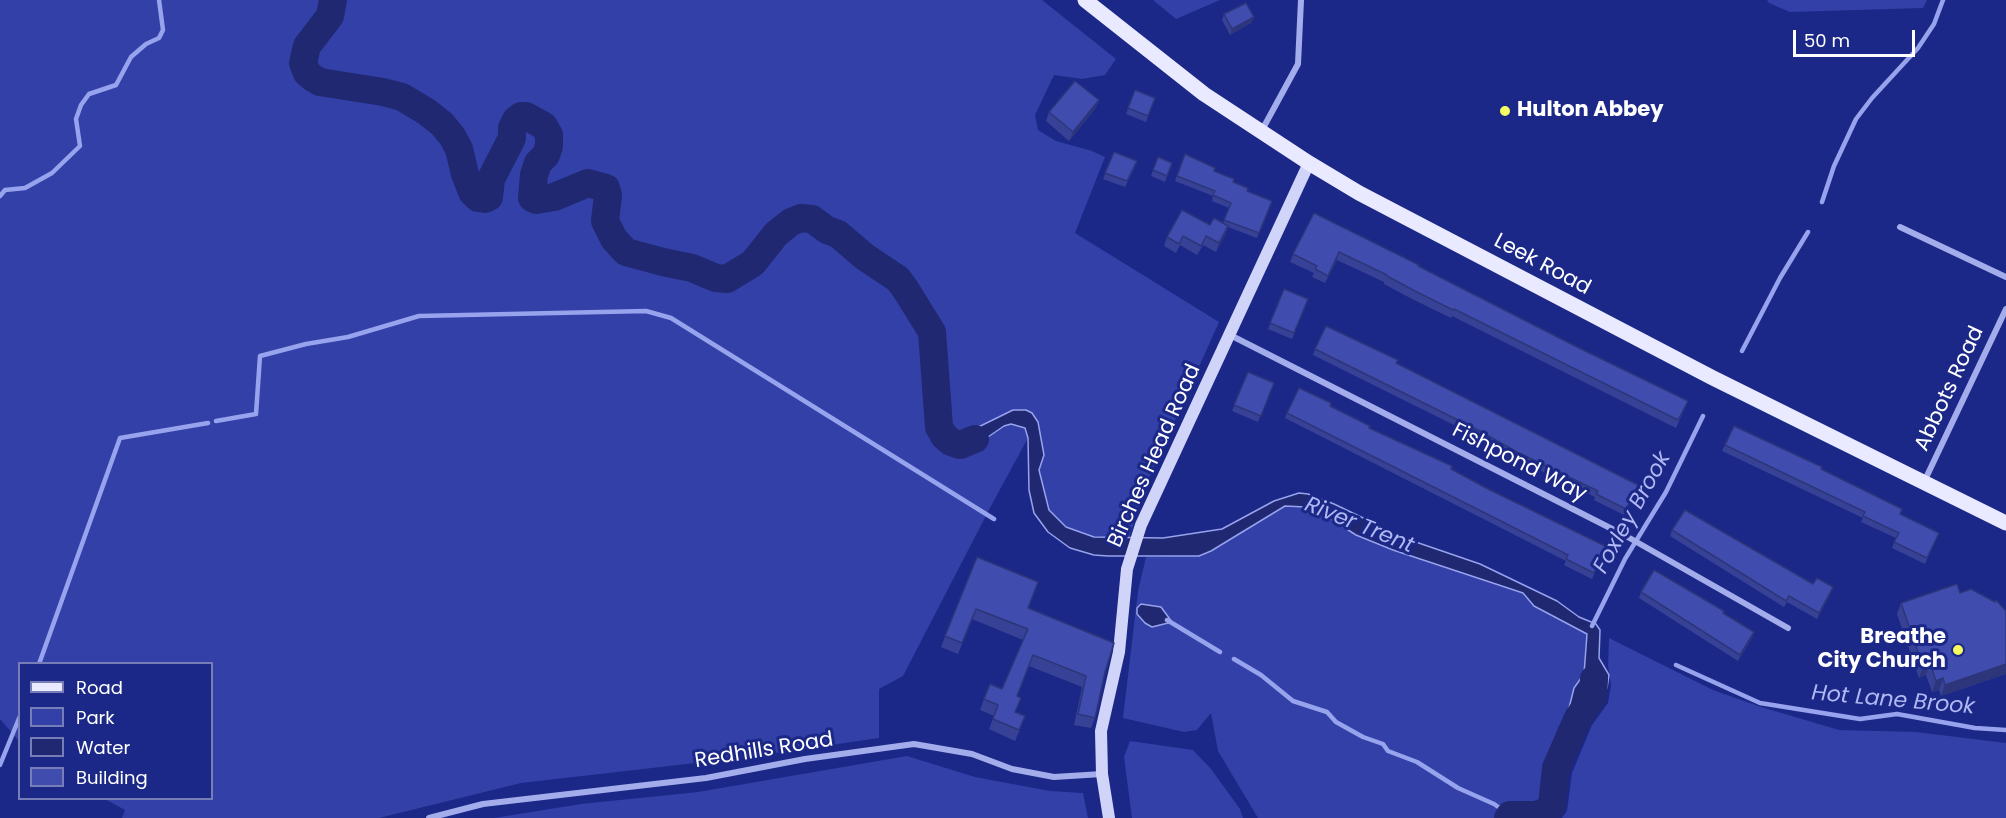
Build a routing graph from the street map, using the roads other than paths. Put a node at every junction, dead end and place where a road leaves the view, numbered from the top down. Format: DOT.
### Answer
graph roads {
  1 [pos="1085,0"];
  2 [pos="1301,0"];
  3 [pos="1260,132"];
  4 [pos="1309,164"];
  5 [pos="1900,227"];
  6 [pos="2006,278"];
  7 [pos="2006,309"];
  8 [pos="1230,335"];
  9 [pos="1924,483"];
  10 [pos="2006,523"];
  11 [pos="1788,628"];
  12 [pos="1102,774"];
  13 [pos="429,818"];
  14 [pos="1109,818"];
  1 -- 3 [label="main road, Leek Road"];
  2 -- 3 [label="street"];
  3 -- 4 [label="main road, Leek Road"];
  4 -- 8 [label="street, Birches Head Road"];
  4 -- 9 [label="main road, Leek Road"];
  5 -- 6 [label="street"];
  7 -- 9 [label="street, Abbots Road"];
  8 -- 11 [label="street, Fishpond Way"];
  8 -- 12 [label="street, Birches Head Road"];
  9 -- 10 [label="main road, Leek Road"];
  12 -- 13 [label="street, Redhills Road"];
  12 -- 14 [label="street, Birches Head Road"];
}
